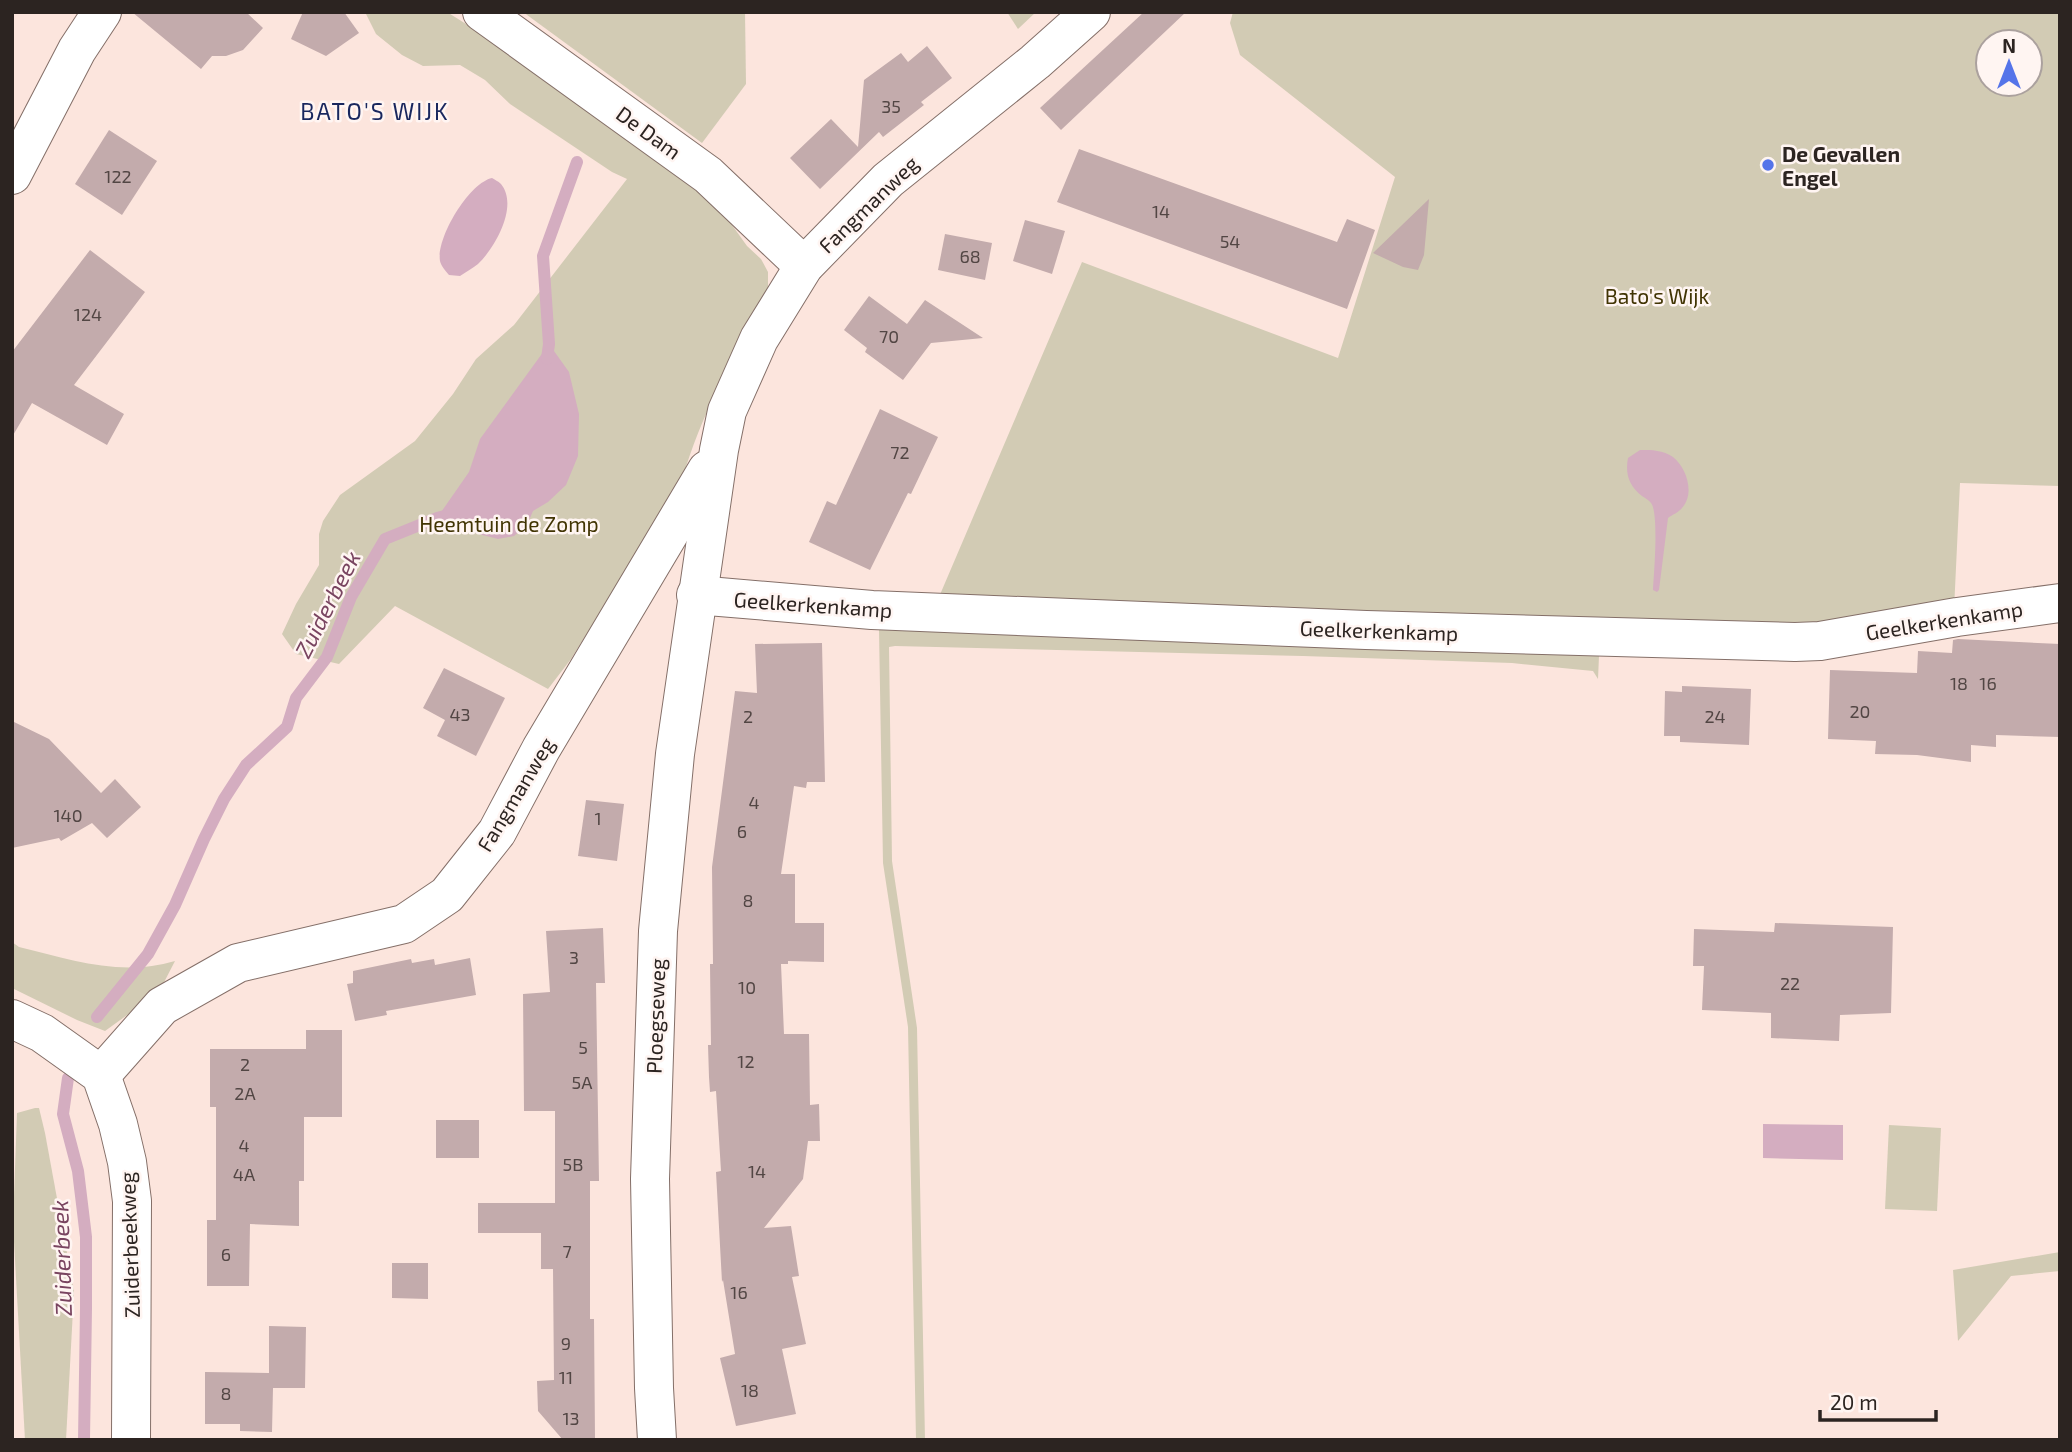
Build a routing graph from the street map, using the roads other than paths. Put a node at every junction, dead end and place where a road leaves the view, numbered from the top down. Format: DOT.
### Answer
graph roads {
  1 [pos="102,12"];
  2 [pos="482,12"];
  3 [pos="1091,12"];
  4 [pos="12,175"];
  5 [pos="804,266"];
  6 [pos="719,450"];
  7 [pos="696,595"];
  8 [pos="2060,603"];
  9 [pos="12,1019"];
  10 [pos="101,1076"];
  11 [pos="131,1440"];
  12 [pos="657,1440"];
  1 -- 4 [label="street"];
  2 -- 5 [label="street, De Dam"];
  3 -- 5 [label="street, Fangmanweg"];
  5 -- 6 [label="street, Fangmanweg"];
  6 -- 7 [label="street, Fangmanweg"];
  6 -- 10 [label="street, Fangmanweg"];
  7 -- 8 [label="street, Geelkerkenkamp"];
  7 -- 12 [label="street, Ploegseweg"];
  9 -- 10 [label="street"];
  10 -- 11 [label="street, Zuiderbeekweg"];
}
